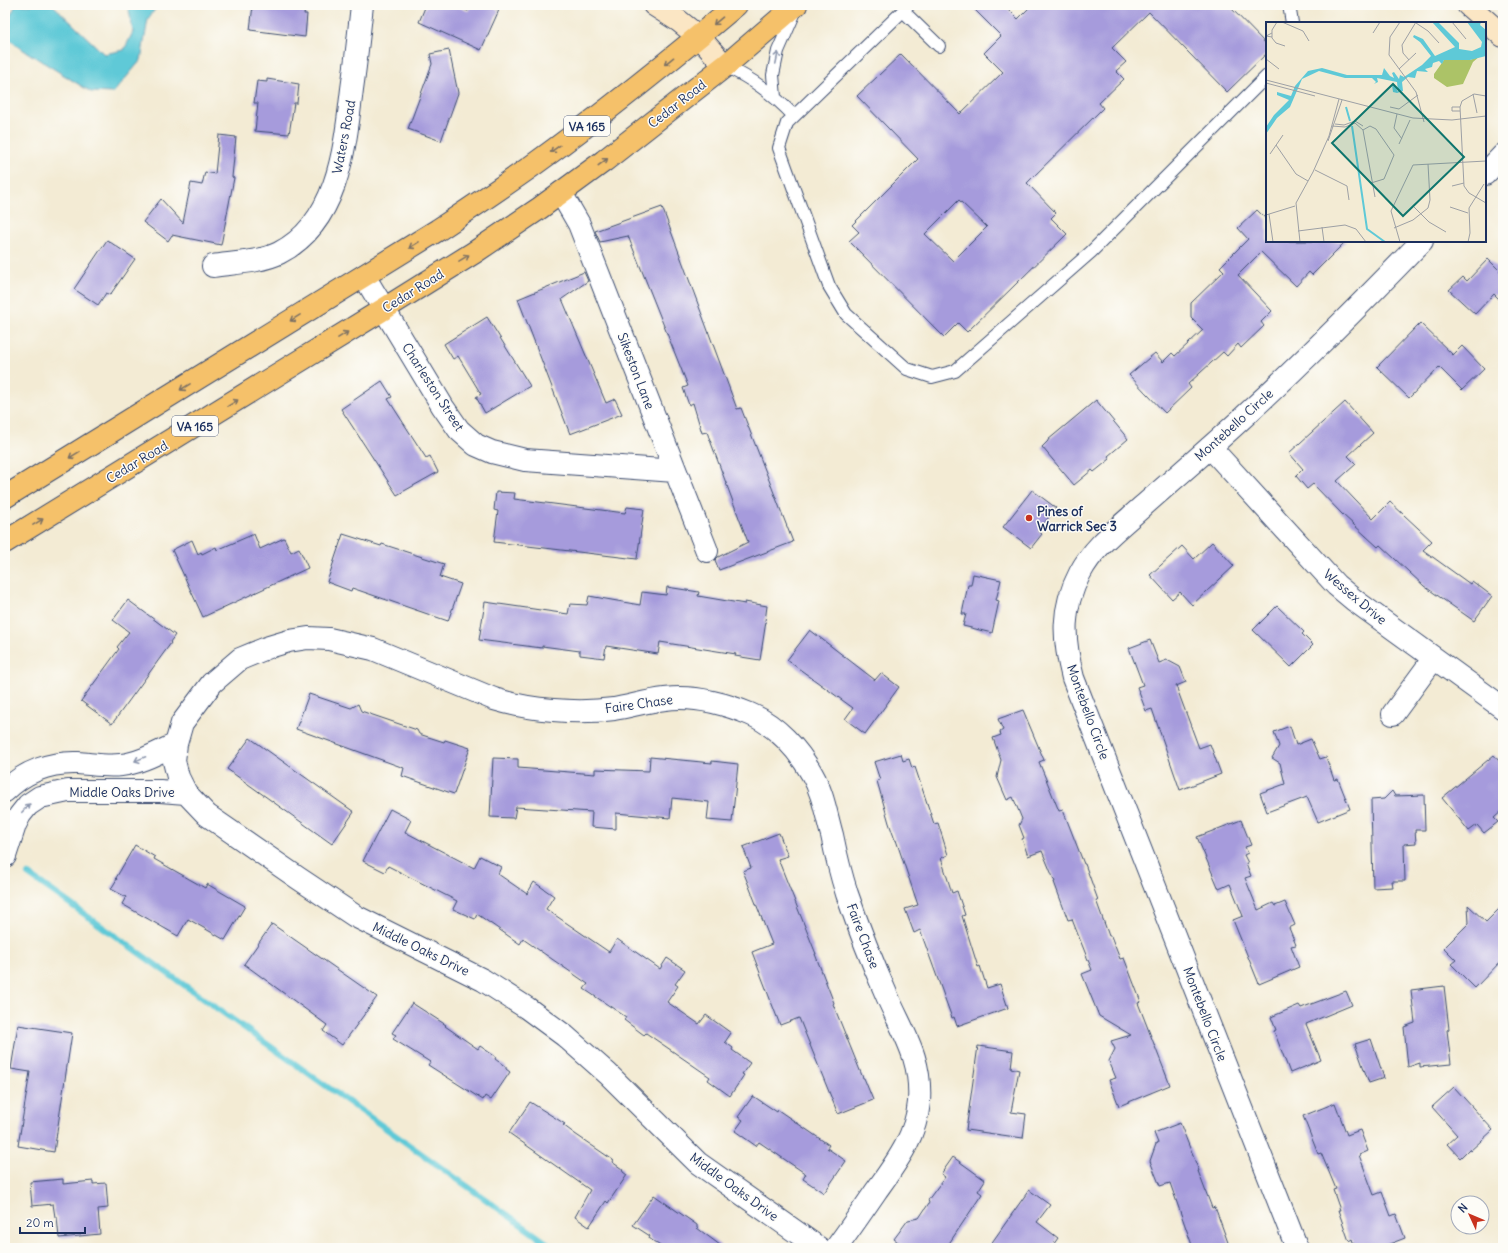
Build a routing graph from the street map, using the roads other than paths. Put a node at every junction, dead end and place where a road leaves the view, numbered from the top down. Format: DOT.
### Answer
graph roads {
  1 [pos="362,5"];
  2 [pos="654,5"];
  3 [pos="736,5"];
  4 [pos="797,5"];
  5 [pos="1289,5"];
  6 [pos="1468,5"];
  7 [pos="906,8"];
  8 [pos="1292,22"];
  9 [pos="1503,36"];
  10 [pos="699,37"];
  11 [pos="939,46"];
  12 [pos="725,66"];
  13 [pos="1266,77"];
  14 [pos="775,96"];
  15 [pos="794,116"];
  16 [pos="1503,155"];
  17 [pos="1486,173"];
  18 [pos="561,193"];
  19 [pos="1421,242"];
  20 [pos="213,266"];
  21 [pos="364,276"];
  22 [pos="384,309"];
  23 [pos="1210,447"];
  24 [pos="675,471"];
  25 [pos="5,497"];
  26 [pos="5,542"];
  27 [pos="707,551"];
  28 [pos="1434,658"];
  29 [pos="1503,708"];
  30 [pos="1393,714"];
  31 [pos="176,744"];
  32 [pos="5,790"];
  33 [pos="186,793"];
  34 [pos="5,856"];
  35 [pos="819,1248"];
  36 [pos="836,1248"];
  37 [pos="1297,1248"];
  1 -- 20 [label="street, Waters Road"];
  2 -- 10 [label="street"];
  3 -- 10 [label="main road, VA 165, one-way"];
  4 -- 12 [label="main road, Cedar Road / VA 165"];
  14 -- 4 [label="lane, one-way"];
  5 -- 8 [label="lane"];
  6 -- 9 [label="street"];
  7 -- 11 [label="lane"];
  7 -- 15 [label="lane"];
  10 -- 12 [label="street"];
  10 -- 21 [label="main road, VA 165, one-way"];
  12 -- 14 [label="lane"];
  18 -- 12 [label="main road, Cedar Road / VA 165, one-way"];
  13 -- 15 [label="lane"];
  14 -- 15 [label="lane"];
  16 -- 17 [label="street"];
  22 -- 18 [label="main road, Cedar Road / VA 165, one-way"];
  18 -- 24 [label="street, Sikeston Lane"];
  19 -- 23 [label="street, Montebello Circle"];
  21 -- 22 [label="street, Charleston Street"];
  21 -- 25 [label="main road, VA 165, one-way"];
  22 -- 24 [label="street, Charleston Street"];
  26 -- 22 [label="main road, Cedar Road / VA 165, one-way"];
  23 -- 28 [label="street, Wessex Drive"];
  23 -- 37 [label="street, Montebello Circle"];
  24 -- 27 [label="street, Sikeston Lane"];
  28 -- 29 [label="street, Wessex Drive"];
  28 -- 30 [label="street"];
  31 -- 32 [label="street, Middle Oaks Drive, one-way"];
  31 -- 33 [label="street, Faire Chase"];
  31 -- 36 [label="street, Faire Chase"];
  34 -- 33 [label="street, Middle Oaks Drive, one-way"];
  33 -- 35 [label="street, Middle Oaks Drive"];
}
